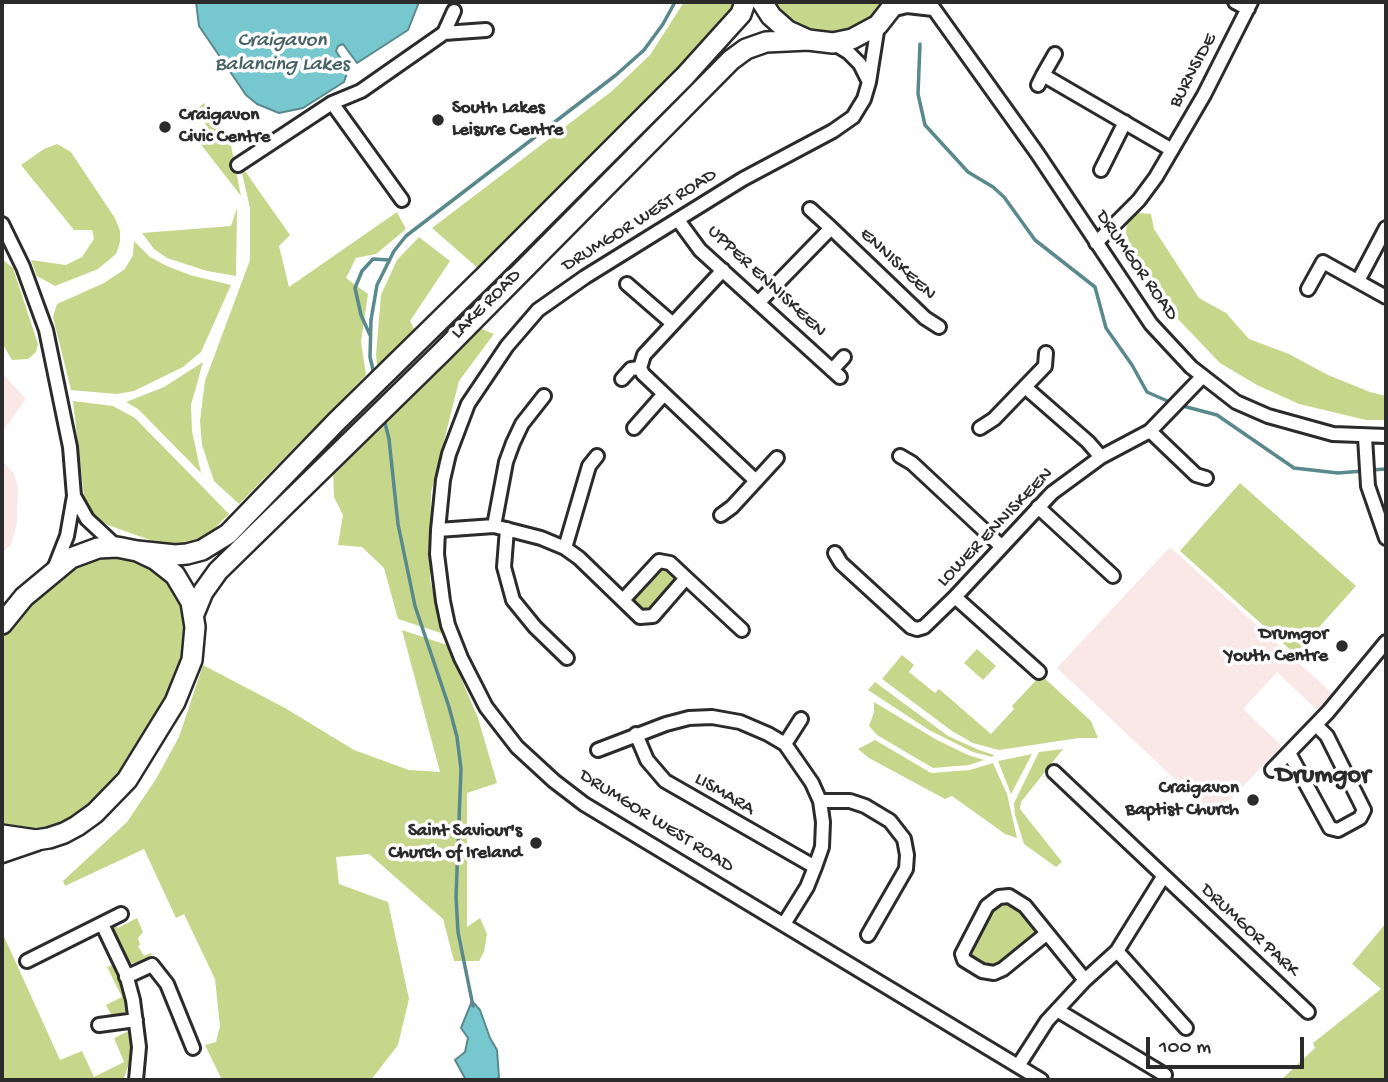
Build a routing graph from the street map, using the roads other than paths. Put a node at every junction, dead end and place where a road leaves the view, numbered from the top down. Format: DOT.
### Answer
graph roads {
  1 [pos="745,2"];
  2 [pos="762,2"];
  3 [pos="1235,2"];
  4 [pos="931,5"];
  5 [pos="1250,5"];
  6 [pos="454,11"];
  7 [pos="888,12"];
  8 [pos="486,30"];
  9 [pos="444,33"];
  10 [pos="808,40"];
  11 [pos="833,43"];
  12 [pos="1055,54"];
  13 [pos="869,82"];
  14 [pos="332,103"];
  15 [pos="1125,122"];
  16 [pos="1172,150"];
  17 [pos="238,165"];
  18 [pos="1101,170"];
  19 [pos="402,200"];
  20 [pos="810,209"];
  21 [pos="678,220"];
  22 [pos="2,224"];
  23 [pos="1386,228"];
  24 [pos="831,229"];
  25 [pos="1096,243"];
  26 [pos="723,270"];
  27 [pos="1358,281"];
  28 [pos="627,284"];
  29 [pos="1308,289"];
  30 [pos="1386,297"];
  31 [pos="759,302"];
  32 [pos="672,323"];
  33 [pos="939,327"];
  34 [pos="1046,353"];
  35 [pos="844,358"];
  36 [pos="640,368"];
  37 [pos="1202,377"];
  38 [pos="622,379"];
  39 [pos="1025,387"];
  40 [pos="664,394"];
  41 [pos="544,396"];
  42 [pos="634,428"];
  43 [pos="980,428"];
  44 [pos="1150,431"];
  45 [pos="1386,436"];
  46 [pos="1364,437"];
  47 [pos="597,456"];
  48 [pos="900,456"];
  49 [pos="1101,457"];
  50 [pos="776,458"];
  51 [pos="1206,478"];
  52 [pos="756,481"];
  53 [pos="74,496"];
  54 [pos="1038,507"];
  55 [pos="721,515"];
  56 [pos="501,528"];
  57 [pos="438,530"];
  58 [pos="1386,538"];
  59 [pos="1002,546"];
  60 [pos="565,548"];
  61 [pos="127,549"];
  62 [pos="835,553"];
  63 [pos="1110,568"];
  64 [pos="53,571"];
  65 [pos="686,578"];
  66 [pos="955,597"];
  67 [pos="623,600"];
  68 [pos="194,614"];
  69 [pos="4,619"];
  70 [pos="741,630"];
  71 [pos="570,640"];
  72 [pos="1386,642"];
  73 [pos="1039,672"];
  74 [pos="801,719"];
  75 [pos="1316,724"];
  76 [pos="636,734"];
  77 [pos="785,744"];
  78 [pos="598,750"];
  79 [pos="1289,753"];
  80 [pos="1272,770"];
  81 [pos="1054,772"];
  82 [pos="820,801"];
  83 [pos="2,835"];
  84 [pos="49,838"];
  85 [pos="2,854"];
  86 [pos="815,867"];
  87 [pos="1163,877"];
  88 [pos="121,914"];
  89 [pos="102,924"];
  90 [pos="784,924"];
  91 [pos="1046,934"];
  92 [pos="869,935"];
  93 [pos="1117,951"];
  94 [pos="27,961"];
  95 [pos="126,977"];
  96 [pos="1085,981"];
  97 [pos="1057,1010"];
  98 [pos="1308,1012"];
  99 [pos="135,1020"];
  100 [pos="99,1025"];
  101 [pos="1185,1028"];
  102 [pos="193,1048"];
  103 [pos="1018,1066"];
  104 [pos="1165,1075"];
  105 [pos="139,1080"];
  106 [pos="1041,1080"];
  1 -- 61 [label="highway, LAKE ROAD"];
  2 -- 10 [label="highway"];
  3 -- 5 [label="street, BURNSIDE"];
  4 -- 7 [label="street, DRUMGOR ROAD"];
  4 -- 25 [label="street, DRUMGOR ROAD"];
  5 -- 16 [label="street, BURNSIDE"];
  6 -- 9 [label="street"];
  7 -- 11 [label="highway"];
  7 -- 13 [label="street, DRUMGOR WEST ROAD"];
  8 -- 9 [label="street"];
  9 -- 14 [label="street"];
  10 -- 11 [label="highway"];
  10 -- 68 [label="highway, LAKE ROAD"];
  11 -- 13 [label="street"];
  12 -- 15 [label="street"];
  13 -- 21 [label="street, DRUMGOR WEST ROAD"];
  14 -- 17 [label="street"];
  14 -- 19 [label="street"];
  15 -- 16 [label="street"];
  15 -- 18 [label="street"];
  16 -- 25 [label="street, BURNSIDE"];
  20 -- 24 [label="street, ENNISKEEN"];
  21 -- 26 [label="street, UPPER ENNISKEEN"];
  21 -- 57 [label="street, DRUMGOR WEST ROAD"];
  22 -- 53 [label="street"];
  23 -- 27 [label="street"];
  24 -- 31 [label="street, ENNISKEEN"];
  24 -- 33 [label="street, ENNISKEEN"];
  25 -- 37 [label="street, DRUMGOR ROAD"];
  26 -- 31 [label="street, UPPER ENNISKEEN"];
  26 -- 32 [label="street"];
  27 -- 29 [label="street"];
  27 -- 30 [label="street"];
  28 -- 32 [label="street"];
  31 -- 35 [label="street, UPPER ENNISKEEN"];
  32 -- 36 [label="street"];
  34 -- 39 [label="street"];
  36 -- 38 [label="street"];
  36 -- 40 [label="street"];
  37 -- 44 [label="street, LOWER ENNISKEEN"];
  37 -- 46 [label="street, DRUMGOR ROAD"];
  39 -- 43 [label="street"];
  39 -- 49 [label="street"];
  40 -- 42 [label="street"];
  40 -- 52 [label="street"];
  41 -- 56 [label="street"];
  44 -- 49 [label="street, LOWER ENNISKEEN"];
  44 -- 51 [label="street"];
  45 -- 46 [label="street, DRUMGOR ROAD"];
  46 -- 58 [label="street"];
  47 -- 60 [label="street"];
  48 -- 59 [label="street"];
  49 -- 54 [label="street, LOWER ENNISKEEN"];
  50 -- 52 [label="street"];
  52 -- 55 [label="street"];
  53 -- 61 [label="street"];
  53 -- 64 [label="street"];
  54 -- 59 [label="street, LOWER ENNISKEEN"];
  54 -- 63 [label="street"];
  56 -- 57 [label="street"];
  56 -- 60 [label="street"];
  56 -- 71 [label="street"];
  57 -- 90 [label="street, DRUMGOR WEST ROAD"];
  59 -- 66 [label="street, LOWER ENNISKEEN"];
  60 -- 67 [label="street"];
  61 -- 64 [label="highway, LAKE ROAD"];
  61 -- 68 [label="highway"];
  62 -- 66 [label="street, LOWER ENNISKEEN"];
  64 -- 69 [label="highway, LAKE ROAD"];
  65 -- 67 [label="street"];
  65 -- 67 [label="street"];
  65 -- 70 [label="street"];
  66 -- 73 [label="street"];
  68 -- 84 [label="highway"];
  72 -- 75 [label="street"];
  74 -- 77 [label="street"];
  75 -- 79 [label="street"];
  75 -- 79 [label="street"];
  76 -- 77 [label="street"];
  76 -- 78 [label="street"];
  76 -- 86 [label="street, LISMARA"];
  77 -- 82 [label="street"];
  79 -- 80 [label="street"];
  81 -- 87 [label="street, DRUMGOR PARK"];
  82 -- 86 [label="street"];
  82 -- 92 [label="street"];
  83 -- 84 [label="highway"];
  84 -- 85 [label="main road"];
  86 -- 90 [label="street"];
  87 -- 93 [label="street"];
  87 -- 98 [label="street, DRUMGOR PARK"];
  88 -- 89 [label="street"];
  89 -- 94 [label="street"];
  89 -- 95 [label="street"];
  90 -- 103 [label="street, DRUMGOR WEST ROAD"];
  91 -- 91 [label="street"];
  91 -- 96 [label="street"];
  93 -- 96 [label="street"];
  93 -- 101 [label="street"];
  95 -- 99 [label="street"];
  95 -- 102 [label="street"];
  96 -- 97 [label="street"];
  97 -- 103 [label="street"];
  97 -- 104 [label="street"];
  99 -- 100 [label="street"];
  99 -- 105 [label="street"];
  103 -- 106 [label="street, DRUMGOR WEST ROAD"];
}
